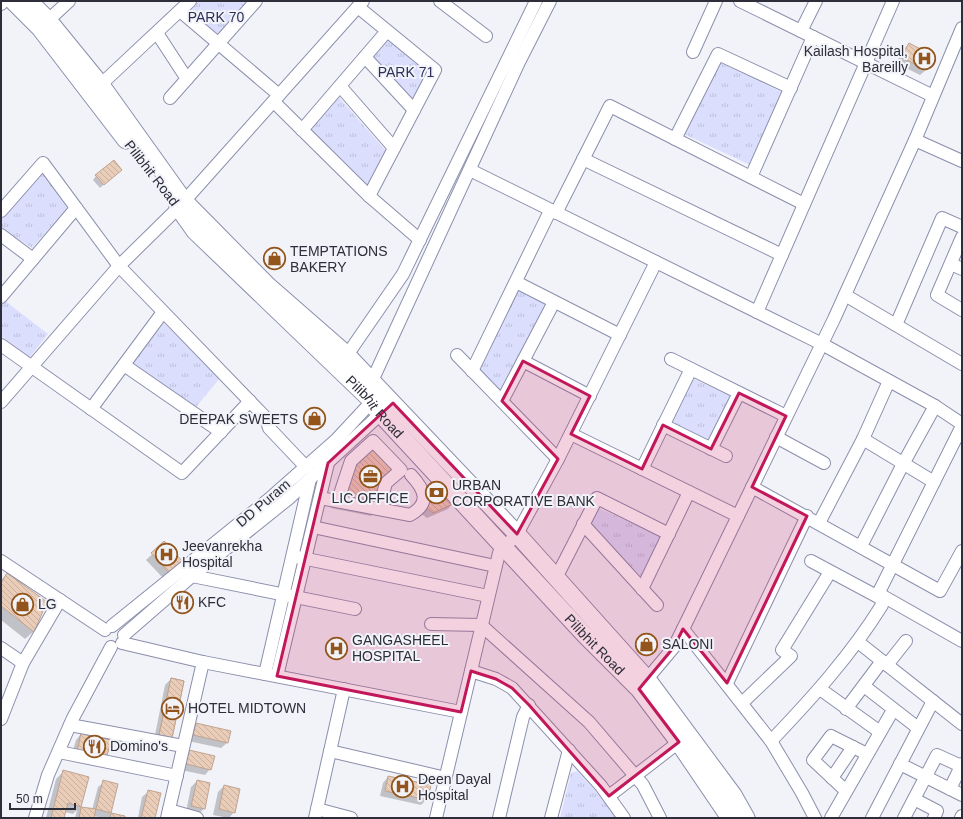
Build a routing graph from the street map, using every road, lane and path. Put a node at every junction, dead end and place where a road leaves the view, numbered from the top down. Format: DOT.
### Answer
graph roads {
  1 [pos="4,1"];
  2 [pos="13,1"];
  3 [pos="29,1"];
  4 [pos="68,1"];
  5 [pos="190,1"];
  6 [pos="256,1"];
  7 [pos="440,1"];
  8 [pos="536,1"];
  9 [pos="550,1"];
  10 [pos="716,1"];
  11 [pos="816,1"];
  12 [pos="893,1"];
  13 [pos="745,2"];
  14 [pos="1,4"];
  15 [pos="361,4"];
  16 [pos="180,11"];
  17 [pos="44,24"];
  18 [pos="962,28"];
  19 [pos="387,31"];
  20 [pos="802,31"];
  21 [pos="156,33"];
  22 [pos="486,36"];
  23 [pos="813,37"];
  24 [pos="218,44"];
  25 [pos="693,52"];
  26 [pos="365,57"];
  27 [pos="865,63"];
  28 [pos="187,79"];
  29 [pos="340,86"];
  30 [pos="791,88"];
  31 [pos="96,89"];
  32 [pos="933,96"];
  33 [pos="170,98"];
  34 [pos="277,98"];
  35 [pos="414,110"];
  36 [pos="302,130"];
  37 [pos="675,139"];
  38 [pos="915,140"];
  39 [pos="394,148"];
  40 [pos="583,159"];
  41 [pos="962,160"];
  42 [pos="470,170"];
  43 [pos="751,177"];
  44 [pos="369,196"];
  45 [pos="181,204"];
  46 [pos="804,204"];
  47 [pos="76,208"];
  48 [pos="1,211"];
  49 [pos="553,212"];
  50 [pos="962,227"];
  51 [pos="1,234"];
  52 [pos="962,237"];
  53 [pos="420,240"];
  54 [pos="782,255"];
  55 [pos="34,259"];
  56 [pos="656,262"];
  57 [pos="119,266"];
  58 [pos="956,266"];
  59 [pos="516,282"];
  60 [pos="845,295"];
  61 [pos="1,297"];
  62 [pos="554,302"];
  63 [pos="962,309"];
  64 [pos="163,312"];
  65 [pos="757,312"];
  66 [pos="896,325"];
  67 [pos="620,335"];
  68 [pos="822,344"];
  69 [pos="1,345"];
  70 [pos="457,355"];
  71 [pos="671,359"];
  72 [pos="343,361"];
  73 [pos="523,361"];
  74 [pos="962,364"];
  75 [pos="124,365"];
  76 [pos="31,367"];
  77 [pos="691,369"];
  78 [pos="472,371"];
  79 [pos="889,381"];
  80 [pos="739,393"];
  81 [pos="590,396"];
  82 [pos="376,397"];
  83 [pos="250,401"];
  84 [pos="1,402"];
  85 [pos="502,402"];
  86 [pos="935,406"];
  87 [pos="91,409"];
  88 [pos="786,416"];
  89 [pos="663,425"];
  90 [pos="962,425"];
  91 [pos="221,432"];
  92 [pos="571,434"];
  93 [pos="776,437"];
  94 [pos="863,439"];
  95 [pos="711,449"];
  96 [pos="726,456"];
  97 [pos="558,459"];
  98 [pos="328,463"];
  99 [pos="824,463"];
  100 [pos="903,464"];
  101 [pos="306,467"];
  102 [pos="642,469"];
  103 [pos="411,475"];
  104 [pos="310,479"];
  105 [pos="934,482"];
  106 [pos="752,486"];
  107 [pos="689,492"];
  108 [pos="320,498"];
  109 [pos="338,500"];
  110 [pos="379,509"];
  111 [pos="738,516"];
  112 [pos="807,516"];
  113 [pos="819,523"];
  114 [pos="583,524"];
  115 [pos="313,527"];
  116 [pos="517,534"];
  117 [pos="669,534"];
  118 [pos="504,546"];
  119 [pos="861,546"];
  120 [pos="962,551"];
  121 [pos="293,556"];
  122 [pos="306,558"];
  123 [pos="1,561"];
  124 [pos="811,561"];
  125 [pos="893,564"];
  126 [pos="495,566"];
  127 [pos="830,572"];
  128 [pos="192,576"];
  129 [pos="556,578"];
  130 [pos="642,589"];
  131 [pos="284,594"];
  132 [pos="296,596"];
  133 [pos="488,596"];
  134 [pos="881,597"];
  135 [pos="60,600"];
  136 [pos="657,605"];
  137 [pos="355,609"];
  138 [pos="431,624"];
  139 [pos="481,625"];
  140 [pos="109,628"];
  141 [pos="683,629"];
  142 [pos="906,641"];
  143 [pos="962,641"];
  144 [pos="119,642"];
  145 [pos="858,642"];
  146 [pos="1,648"];
  147 [pos="203,662"];
  148 [pos="23,663"];
  149 [pos="885,663"];
  150 [pos="471,671"];
  151 [pos="271,675"];
  152 [pos="727,683"];
  153 [pos="643,684"];
  154 [pos="864,686"];
  155 [pos="344,689"];
  156 [pos="820,689"];
  157 [pos="933,701"];
  158 [pos="742,703"];
  159 [pos="529,705"];
  160 [pos="846,709"];
  161 [pos="893,710"];
  162 [pos="461,712"];
  163 [pos="1,719"];
  164 [pos="962,724"];
  165 [pos="70,725"];
  166 [pos="918,728"];
  167 [pos="880,732"];
  168 [pos="771,741"];
  169 [pos="679,742"];
  170 [pos="183,746"];
  171 [pos="853,747"];
  172 [pos="569,750"];
  173 [pos="330,751"];
  174 [pos="59,752"];
  175 [pos="867,754"];
  176 [pos="900,764"];
  177 [pos="961,765"];
  178 [pos="176,776"];
  179 [pos="635,776"];
  180 [pos="926,777"];
  181 [pos="446,778"];
  182 [pos="832,778"];
  183 [pos="950,789"];
  184 [pos="846,791"];
  185 [pos="962,795"];
  186 [pos="609,796"];
  187 [pos="914,799"];
  188 [pos="168,814"];
  189 [pos="316,814"];
  190 [pos="35,818"];
  191 [pos="197,818"];
  192 [pos="351,818"];
  193 [pos="436,818"];
  194 [pos="499,818"];
  195 [pos="552,818"];
  196 [pos="624,818"];
  197 [pos="660,818"];
  198 [pos="730,818"];
  199 [pos="746,818"];
  200 [pos="815,818"];
  201 [pos="831,818"];
  202 [pos="872,818"];
  203 [pos="904,818"];
  204 [pos="934,818"];
  1 -- 14 [label="street"];
  2 -- 17 [label="highway, Pilibhit Road"];
  3 -- 17 [label="highway"];
  4 -- 17 [label="street"];
  5 -- 16 [label="street"];
  6 -- 24 [label="street"];
  7 -- 22 [label="street"];
  8 -- 53 [label="street"];
  9 -- 42 [label="street"];
  10 -- 25 [label="street"];
  11 -- 20 [label="street"];
  12 -- 27 [label="street"];
  13 -- 20 [label="street"];
  15 -- 19 [label="street"];
  15 -- 34 [label="street"];
  16 -- 21 [label="street"];
  16 -- 24 [label="street"];
  17 -- 31 [label="highway, Pilibhit Road"];
  18 -- 32 [label="street"];
  19 -- 26 [label="street"];
  19 -- 35 [label="street"];
  20 -- 23 [label="street"];
  21 -- 28 [label="street"];
  21 -- 31 [label="street"];
  23 -- 27 [label="street"];
  23 -- 30 [label="street"];
  24 -- 28 [label="street"];
  24 -- 34 [label="street"];
  26 -- 29 [label="street"];
  26 -- 35 [label="street"];
  27 -- 32 [label="street"];
  27 -- 46 [label="street"];
  28 -- 33 [label="street"];
  29 -- 36 [label="street"];
  29 -- 39 [label="street"];
  30 -- 37 [label="street"];
  30 -- 43 [label="street"];
  31 -- 45 [label="highway, Pilibhit Road"];
  32 -- 38 [label="street"];
  34 -- 36 [label="street"];
  34 -- 45 [label="street"];
  35 -- 39 [label="street"];
  36 -- 44 [label="street"];
  37 -- 40 [label="street"];
  37 -- 43 [label="street"];
  38 -- 41 [label="street"];
  38 -- 60 [label="street"];
  39 -- 44 [label="street"];
  40 -- 49 [label="street"];
  40 -- 54 [label="street"];
  42 -- 49 [label="street"];
  42 -- 82 [label="street"];
  43 -- 46 [label="street"];
  44 -- 53 [label="street"];
  45 -- 57 [label="street"];
  45 -- 72 [label="highway, Pilibhit Road"];
  46 -- 54 [label="street"];
  47 -- 48 [label="street"];
  47 -- 55 [label="street"];
  47 -- 57 [label="street"];
  49 -- 56 [label="street"];
  49 -- 59 [label="street"];
  50 -- 66 [label="street"];
  51 -- 55 [label="street"];
  52 -- 58 [label="street"];
  53 -- 72 [label="street"];
  54 -- 65 [label="street"];
  55 -- 61 [label="street"];
  56 -- 65 [label="street"];
  56 -- 67 [label="street"];
  57 -- 64 [label="street"];
  57 -- 76 [label="street"];
  58 -- 63 [label="street"];
  59 -- 62 [label="street"];
  59 -- 78 [label="street"];
  60 -- 66 [label="street"];
  60 -- 68 [label="street"];
  62 -- 67 [label="street"];
  62 -- 73 [label="street"];
  64 -- 75 [label="street"];
  64 -- 83 [label="street"];
  65 -- 68 [label="street"];
  66 -- 74 [label="street"];
  67 -- 81 [label="street"];
  68 -- 79 [label="street"];
  68 -- 88 [label="street"];
  69 -- 76 [label="street"];
  70 -- 78 [label="street"];
  71 -- 77 [label="street"];
  72 -- 82 [label="highway, Pilibhit Road"];
  73 -- 81 [label="street"];
  73 -- 85 [label="street"];
  75 -- 87 [label="street"];
  75 -- 91 [label="street"];
  76 -- 84 [label="street"];
  76 -- 87 [label="street"];
  77 -- 80 [label="street"];
  77 -- 89 [label="street"];
  78 -- 85 [label="street"];
  79 -- 86 [label="street"];
  79 -- 94 [label="street"];
  80 -- 88 [label="street"];
  80 -- 95 [label="street"];
  81 -- 92 [label="street"];
  82 -- 98 [label="street, DD Puram"];
  82 -- 101 [label="street, DD Puram"];
  82 -- 116 [label="highway"];
  82 -- 118 [label="highway, Pilibhit Road"];
  83 -- 91 [label="street"];
  83 -- 101 [label="street"];
  85 -- 97 [label="street"];
  86 -- 90 [label="street"];
  86 -- 100 [label="street"];
  87 -- 91 [label="street"];
  88 -- 93 [label="street"];
  89 -- 95 [label="street"];
  89 -- 102 [label="street"];
  90 -- 105 [label="street"];
  92 -- 97 [label="street"];
  92 -- 102 [label="street"];
  93 -- 99 [label="street"];
  93 -- 106 [label="street"];
  94 -- 100 [label="street"];
  94 -- 113 [label="street"];
  95 -- 96 [label="street"];
  97 -- 116 [label="street"];
  98 -- 104 [label="street, DD Puram"];
  98 -- 108 [label="street"];
  100 -- 105 [label="street"];
  100 -- 119 [label="street"];
  101 -- 140 [label="street, DD Puram"];
  102 -- 107 [label="street"];
  103 -- 110 [label="street"];
  104 -- 121 [label="street"];
  104 -- 128 [label="street, DD Puram"];
  105 -- 125 [label="street"];
  106 -- 111 [label="street"];
  106 -- 112 [label="street"];
  107 -- 111 [label="street"];
  107 -- 117 [label="street"];
  108 -- 109 [label="street"];
  108 -- 115 [label="street"];
  109 -- 110 [label="street"];
  109 -- 110 [label="street"];
  111 -- 141 [label="street"];
  112 -- 113 [label="street"];
  112 -- 152 [label="street"];
  113 -- 119 [label="street"];
  114 -- 117 [label="street"];
  114 -- 129 [label="street"];
  114 -- 130 [label="street"];
  115 -- 122 [label="street"];
  115 -- 126 [label="street"];
  116 -- 118 [label="street"];
  116 -- 129 [label="highway"];
  117 -- 130 [label="street"];
  118 -- 126 [label="street"];
  118 -- 153 [label="highway, Pilibhit Road"];
  119 -- 125 [label="street"];
  120 -- 125 [label="street"];
  121 -- 122 [label="street"];
  121 -- 131 [label="street"];
  122 -- 132 [label="street"];
  122 -- 133 [label="street"];
  123 -- 135 [label="street"];
  124 -- 127 [label="street"];
  125 -- 134 [label="street"];
  126 -- 133 [label="street"];
  127 -- 134 [label="street"];
  127 -- 158 [label="street"];
  128 -- 131 [label="street"];
  128 -- 144 [label="street, DD Puram"];
  129 -- 153 [label="highway"];
  130 -- 136 [label="street"];
  131 -- 132 [label="street"];
  131 -- 151 [label="street"];
  132 -- 137 [label="street"];
  132 -- 151 [label="street"];
  133 -- 139 [label="street"];
  134 -- 143 [label="street"];
  134 -- 145 [label="street"];
  135 -- 140 [label="street"];
  135 -- 148 [label="street"];
  138 -- 139 [label="street"];
  139 -- 150 [label="street"];
  139 -- 179 [label="street"];
  140 -- 144 [label="street"];
  140 -- 144 [label="street"];
  141 -- 152 [label="street"];
  141 -- 153 [label="street"];
  142 -- 149 [label="street"];
  144 -- 147 [label="street"];
  144 -- 165 [label="street"];
  145 -- 149 [label="street"];
  145 -- 156 [label="street"];
  146 -- 148 [label="street"];
  147 -- 151 [label="street"];
  147 -- 170 [label="street"];
  148 -- 163 [label="street"];
  149 -- 154 [label="street"];
  149 -- 157 [label="street"];
  150 -- 159 [label="street"];
  150 -- 162 [label="street"];
  151 -- 155 [label="street"];
  152 -- 158 [label="street"];
  153 -- 169 [label="highway, Pilibhit Road"];
  153 -- 199 [label="highway"];
  154 -- 160 [label="street"];
  154 -- 161 [label="street"];
  155 -- 162 [label="street"];
  155 -- 173 [label="street"];
  156 -- 160 [label="street"];
  156 -- 168 [label="street"];
  157 -- 164 [label="street"];
  157 -- 166 [label="street"];
  158 -- 168 [label="street"];
  159 -- 172 [label="street"];
  159 -- 194 [label="street"];
  160 -- 167 [label="street"];
  161 -- 166 [label="street"];
  161 -- 167 [label="street"];
  162 -- 181 [label="street"];
  165 -- 170 [label="street"];
  165 -- 174 [label="street"];
  166 -- 176 [label="street"];
  167 -- 175 [label="street"];
  168 -- 200 [label="street"];
  169 -- 179 [label="street"];
  169 -- 198 [label="highway, Pilibhit Road"];
  170 -- 178 [label="street"];
  171 -- 175 [label="street"];
  171 -- 182 [label="street"];
  171 -- 182 [label="street"];
  172 -- 186 [label="street"];
  172 -- 195 [label="street"];
  173 -- 181 [label="street"];
  173 -- 189 [label="street"];
  174 -- 178 [label="street"];
  174 -- 190 [label="street"];
  175 -- 184 [label="street"];
  176 -- 180 [label="street"];
  176 -- 202 [label="street"];
  177 -- 180 [label="street"];
  177 -- 183 [label="street"];
  178 -- 188 [label="street"];
  179 -- 186 [label="street"];
  179 -- 197 [label="street"];
  180 -- 183 [label="street"];
  180 -- 187 [label="street"];
  181 -- 193 [label="street"];
  182 -- 184 [label="street"];
  183 -- 185 [label="street"];
  184 -- 201 [label="street"];
  186 -- 196 [label="street"];
  187 -- 203 [label="street"];
  187 -- 204 [label="street"];
  188 -- 191 [label="street"];
  189 -- 192 [label="street"];
}
